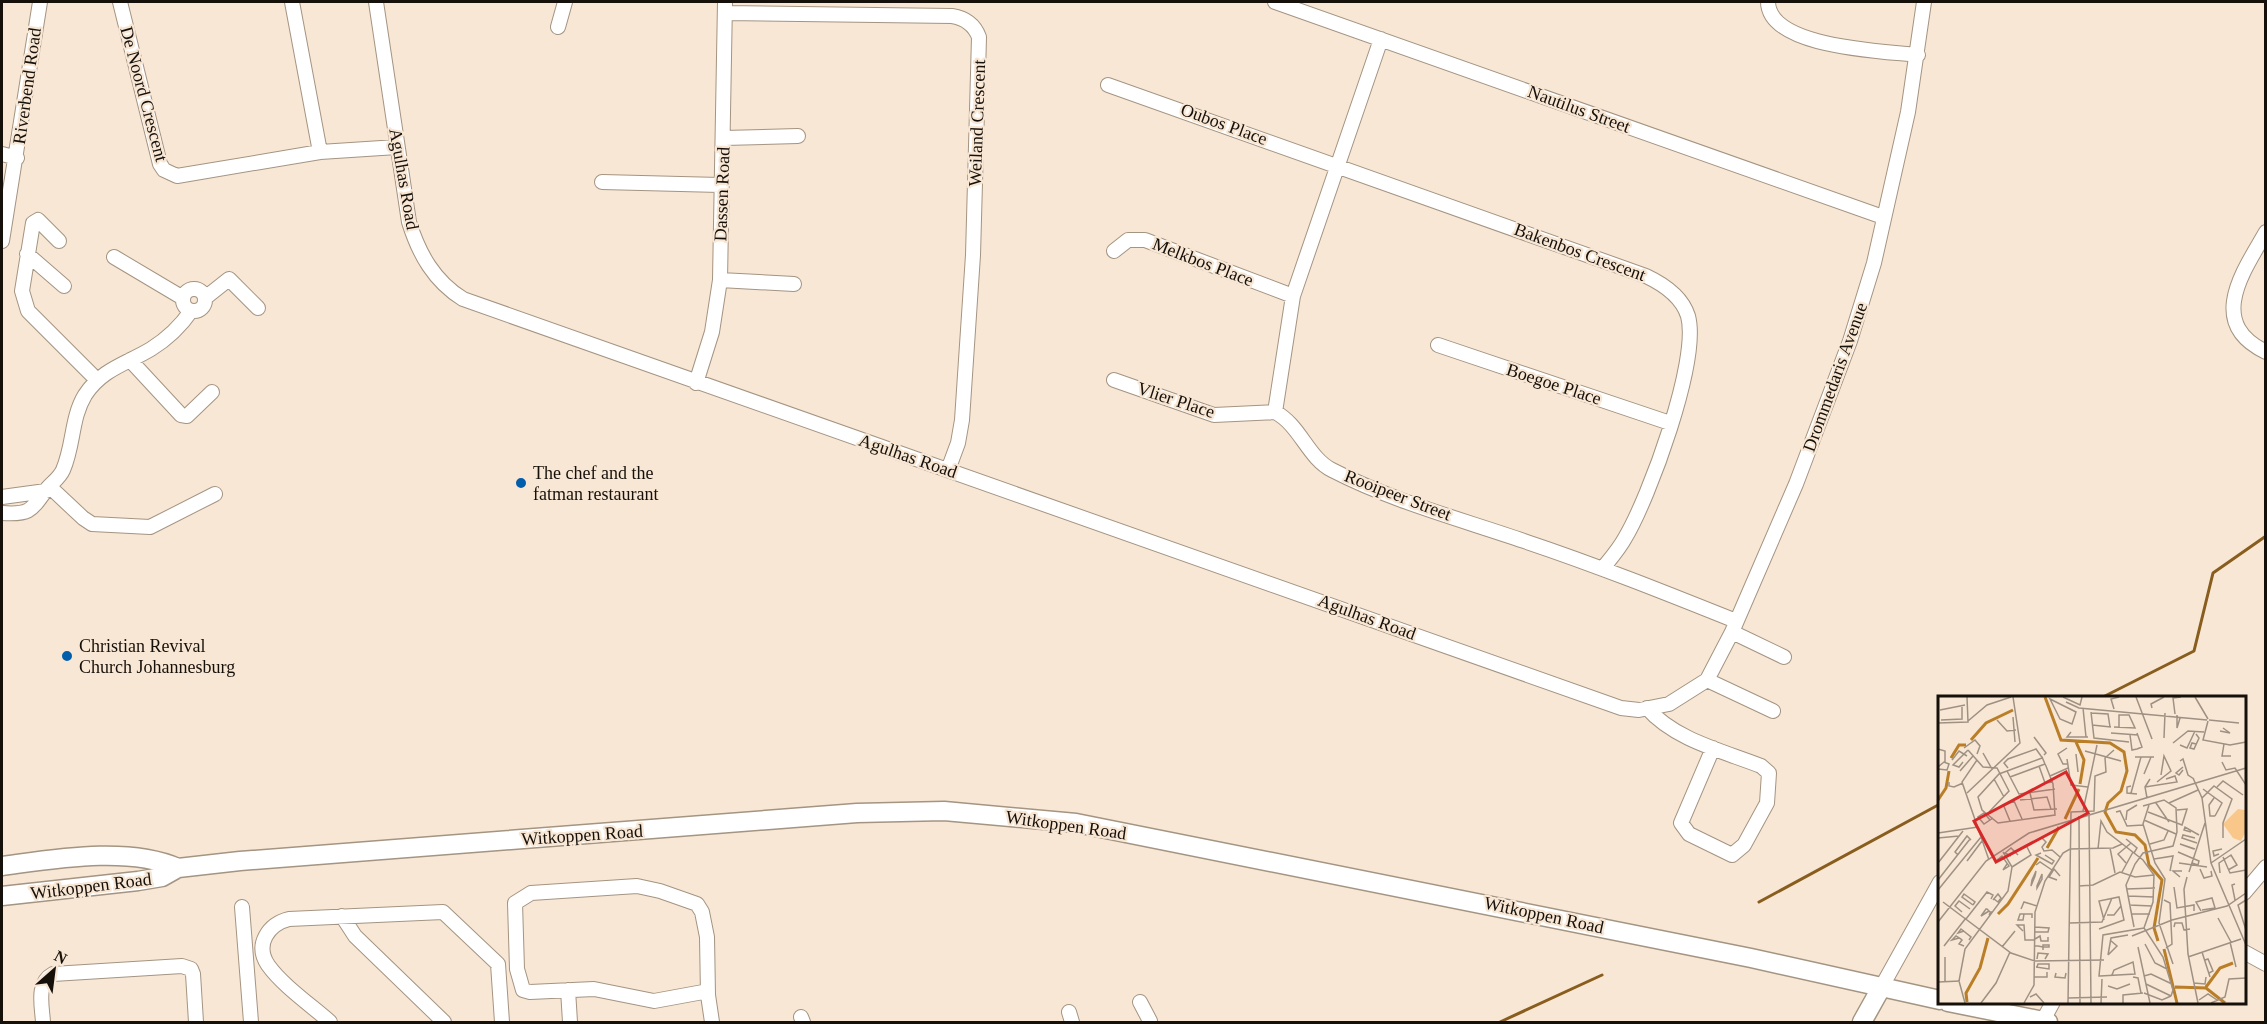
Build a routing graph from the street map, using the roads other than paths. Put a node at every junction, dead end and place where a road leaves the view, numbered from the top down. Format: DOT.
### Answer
graph roads {
  1 [pos="40,2"];
  2 [pos="120,2"];
  3 [pos="292,2"];
  4 [pos="376,2"];
  5 [pos="565,2"];
  6 [pos="1275,2"];
  7 [pos="1768,2"];
  8 [pos="1924,2"];
  9 [pos="725,7"];
  10 [pos="558,27"];
  11 [pos="1381,39"];
  12 [pos="1918,55"];
  13 [pos="1108,85"];
  14 [pos="798,136"];
  15 [pos="724,138"];
  16 [pos="397,147"];
  17 [pos="321,152"];
  18 [pos="2,154"];
  19 [pos="17,158"];
  20 [pos="1339,166"];
  21 [pos="602,182"];
  22 [pos="720,185"];
  23 [pos="1883,218"];
  24 [pos="2265,232"];
  25 [pos="2,241"];
  26 [pos="59,241"];
  27 [pos="1114,251"];
  28 [pos="27,254"];
  29 [pos="114,257"];
  30 [pos="720,280"];
  31 [pos="794,284"];
  32 [pos="64,285"];
  33 [pos="1293,296"];
  34 [pos="183,298"];
  35 [pos="205,298"];
  36 [pos="258,308"];
  37 [pos="191,311"];
  38 [pos="1438,345"];
  39 [pos="2265,352"];
  40 [pos="130,360"];
  41 [pos="96,379"];
  42 [pos="1114,380"];
  43 [pos="696,383"];
  44 [pos="213,392"];
  45 [pos="1275,412"];
  46 [pos="1670,423"];
  47 [pos="948,470"];
  48 [pos="48,489"];
  49 [pos="215,494"];
  50 [pos="2,497"];
  51 [pos="2,513"];
  52 [pos="1603,568"];
  53 [pos="1734,627"];
  54 [pos="1784,657"];
  55 [pos="1707,680"];
  56 [pos="1652,708"];
  57 [pos="1773,711"];
  58 [pos="1713,748"];
  59 [pos="2,866"];
  60 [pos="178,867"];
  61 [pos="2265,867"];
  62 [pos="1938,886"];
  63 [pos="2246,891"];
  64 [pos="2,896"];
  65 [pos="242,907"];
  66 [pos="342,916"];
  67 [pos="2246,953"];
  68 [pos="2265,964"];
  69 [pos="1881,988"];
  70 [pos="568,990"];
  71 [pos="708,995"];
  72 [pos="1938,1000"];
  73 [pos="1140,1002"];
  74 [pos="1953,1003"];
  75 [pos="2053,1003"];
  76 [pos="433,1012"];
  77 [pos="1150,1022"];
  78 [pos="2044,1022"];
  79 [pos="43,1023"];
  80 [pos="196,1023"];
  81 [pos="251,1023"];
  82 [pos="330,1023"];
  83 [pos="423,1023"];
  84 [pos="444,1023"];
  85 [pos="502,1023"];
  86 [pos="570,1023"];
  87 [pos="712,1023"];
  88 [pos="1862,1023"];
  1 -- 19 [label="street, Riverbend Road"];
  2 -- 17 [label="street, De Noord Crescent"];
  3 -- 17 [label="street"];
  4 -- 16 [label="street, Agulhas Road"];
  5 -- 10 [label="street"];
  6 -- 11 [label="street, Nautilus Street"];
  7 -- 12 [label="street"];
  8 -- 12 [label="street, Drommedaris Avenue"];
  9 -- 15 [label="street, Dassen Road"];
  9 -- 47 [label="street, Weiland Crescent"];
  11 -- 20 [label="street"];
  11 -- 23 [label="street, Nautilus Street"];
  12 -- 23 [label="street, Drommedaris Avenue"];
  13 -- 20 [label="street, Oubos Place"];
  14 -- 15 [label="street"];
  15 -- 22 [label="street, Dassen Road"];
  16 -- 17 [label="street, De Noord Crescent"];
  16 -- 43 [label="street, Agulhas Road"];
  18 -- 19 [label="street"];
  19 -- 25 [label="street, Riverbend Road"];
  20 -- 33 [label="street"];
  20 -- 46 [label="street, Bakenbos Crescent"];
  21 -- 22 [label="street"];
  22 -- 30 [label="street, Dassen Road"];
  23 -- 53 [label="street, Drommedaris Avenue"];
  24 -- 39 [label="street"];
  26 -- 28 [label="street"];
  27 -- 33 [label="street, Melkbos Place"];
  28 -- 32 [label="street"];
  28 -- 41 [label="street"];
  29 -- 34 [label="street"];
  30 -- 31 [label="street"];
  30 -- 43 [label="street, Dassen Road"];
  33 -- 45 [label="street"];
  34 -- 35 [label="street"];
  34 -- 37 [label="street"];
  35 -- 36 [label="street"];
  35 -- 37 [label="street"];
  37 -- 40 [label="street"];
  38 -- 46 [label="street, Boegoe Place"];
  40 -- 41 [label="street"];
  40 -- 44 [label="street"];
  41 -- 48 [label="street"];
  42 -- 45 [label="street, Vlier Place"];
  43 -- 47 [label="street, Agulhas Road"];
  45 -- 52 [label="street, Rooipeer Street"];
  46 -- 52 [label="street, Bakenbos Crescent"];
  47 -- 56 [label="street, Agulhas Road"];
  48 -- 49 [label="street"];
  48 -- 50 [label="street"];
  48 -- 51 [label="street"];
  52 -- 53 [label="street, Rooipeer Street"];
  53 -- 54 [label="street, Rooipeer Street"];
  53 -- 55 [label="street, Drommedaris Avenue"];
  55 -- 56 [label="street, Drommedaris Avenue"];
  55 -- 57 [label="street"];
  56 -- 58 [label="street"];
  58 -- 58 [label="street"];
  59 -- 60 [label="main road, Witkoppen Road"];
  60 -- 64 [label="main road, Witkoppen Road"];
  60 -- 69 [label="main road, Witkoppen Road"];
  61 -- 63 [label="street"];
  62 -- 69 [label="street"];
  65 -- 81 [label="street"];
  66 -- 76 [label="street"];
  66 -- 82 [label="street"];
  66 -- 85 [label="street"];
  67 -- 68 [label="street"];
  69 -- 72 [label="main road, Witkoppen Road"];
  69 -- 88 [label="main road"];
  70 -- 71 [label="street"];
  70 -- 71 [label="street"];
  70 -- 86 [label="street"];
  71 -- 87 [label="street"];
  73 -- 77 [label="street"];
  74 -- 78 [label="main road"];
  75 -- 78 [label="street"];
  76 -- 83 [label="street"];
  76 -- 84 [label="street"];
  79 -- 80 [label="street"];
}
